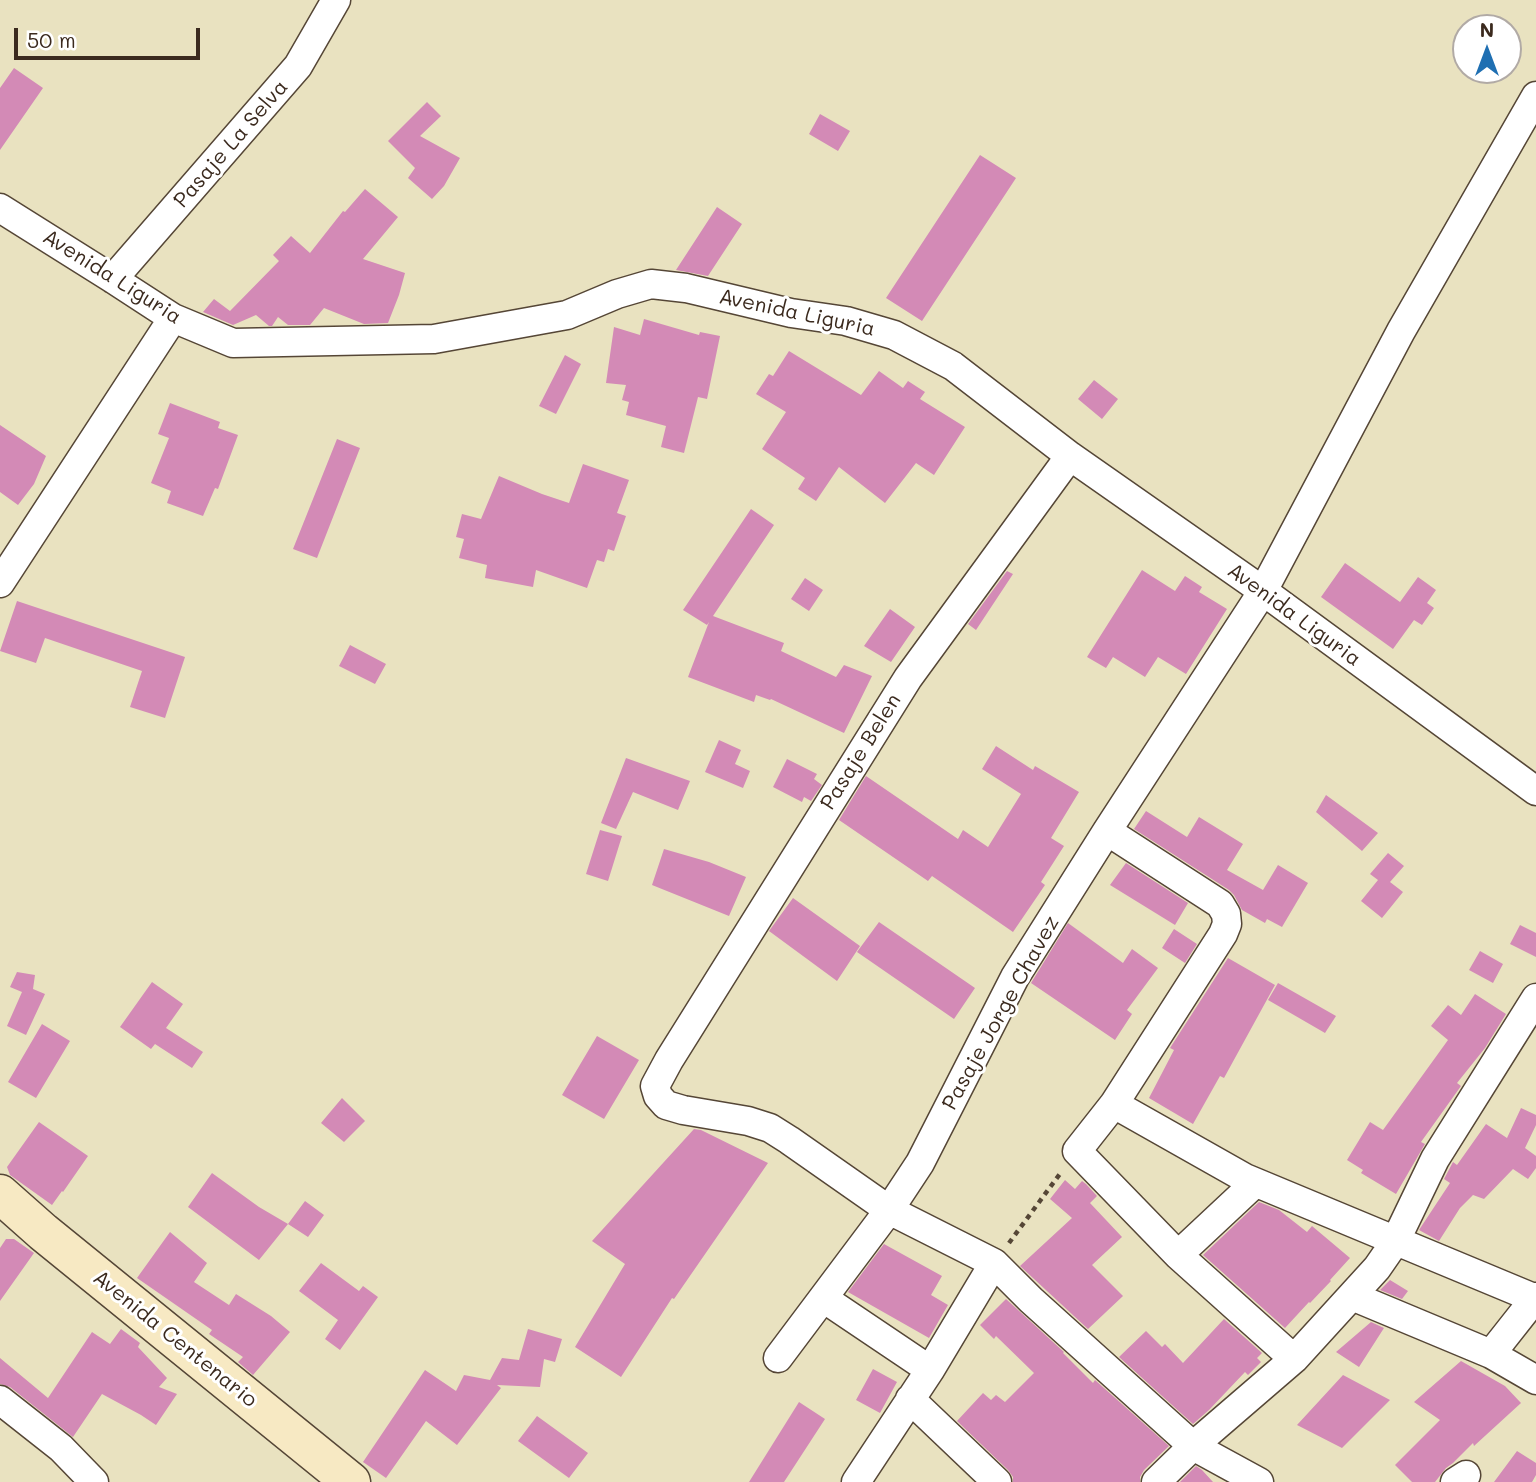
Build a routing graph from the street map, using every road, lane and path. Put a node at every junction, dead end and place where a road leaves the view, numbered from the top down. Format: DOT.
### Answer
graph roads {
  1 [pos="336,0"];
  2 [pos="1536,96"];
  3 [pos="0,208"];
  4 [pos="113,279"];
  5 [pos="173,318"];
  6 [pos="1070,456"];
  7 [pos="0,583"];
  8 [pos="1263,591"];
  9 [pos="1536,791"];
  10 [pos="1107,831"];
  11 [pos="1531,1016"];
  12 [pos="1114,1104"];
  13 [pos="1077,1151"];
  14 [pos="1255,1183"];
  15 [pos="0,1194"];
  16 [pos="889,1210"];
  17 [pos="1395,1242"];
  18 [pos="1178,1255"];
  19 [pos="994,1263"];
  20 [pos="1352,1296"];
  21 [pos="823,1298"];
  22 [pos="1536,1298"];
  23 [pos="1491,1354"];
  24 [pos="778,1358"];
  25 [pos="1294,1359"];
  26 [pos="930,1370"];
  27 [pos="1536,1380"];
  28 [pos="910,1399"];
  29 [pos="0,1401"];
  30 [pos="1194,1446"];
  31 [pos="94,1482"];
  32 [pos="351,1482"];
  33 [pos="856,1482"];
  34 [pos="998,1482"];
  35 [pos="1156,1482"];
  36 [pos="1259,1482"];
  1 -- 4 [label="street, Pasaje La Selva"];
  2 -- 8 [label="street, Pasaje Jorge Chavez"];
  3 -- 4 [label="street, Avenida Liguria"];
  4 -- 5 [label="street, Avenida Liguria"];
  5 -- 6 [label="street, Avenida Liguria"];
  5 -- 7 [label="street"];
  6 -- 8 [label="street, Avenida Liguria"];
  6 -- 16 [label="street, Pasaje Belen"];
  8 -- 9 [label="street, Avenida Liguria"];
  8 -- 10 [label="street, Pasaje Jorge Chavez"];
  10 -- 12 [label="street"];
  10 -- 16 [label="street, Pasaje Jorge Chavez"];
  11 -- 17 [label="street"];
  12 -- 13 [label="street"];
  12 -- 14 [label="street"];
  13 -- 18 [label="street"];
  13 -- 19 [label="path"];
  14 -- 17 [label="street"];
  14 -- 18 [label="street"];
  15 -- 32 [label="main road, Avenida Centenario"];
  16 -- 19 [label="street"];
  16 -- 21 [label="street, Pasaje Jorge Chavez"];
  17 -- 20 [label="street"];
  17 -- 22 [label="street"];
  18 -- 25 [label="street"];
  19 -- 26 [label="street"];
  19 -- 30 [label="street"];
  20 -- 23 [label="street"];
  20 -- 25 [label="street"];
  21 -- 24 [label="street, Pasaje Jorge Chavez"];
  21 -- 26 [label="street"];
  22 -- 23 [label="street"];
  23 -- 27 [label="street"];
  25 -- 30 [label="street"];
  26 -- 28 [label="street"];
  28 -- 33 [label="street"];
  28 -- 34 [label="street"];
  29 -- 31 [label="street"];
  30 -- 35 [label="street"];
  30 -- 36 [label="street"];
}
